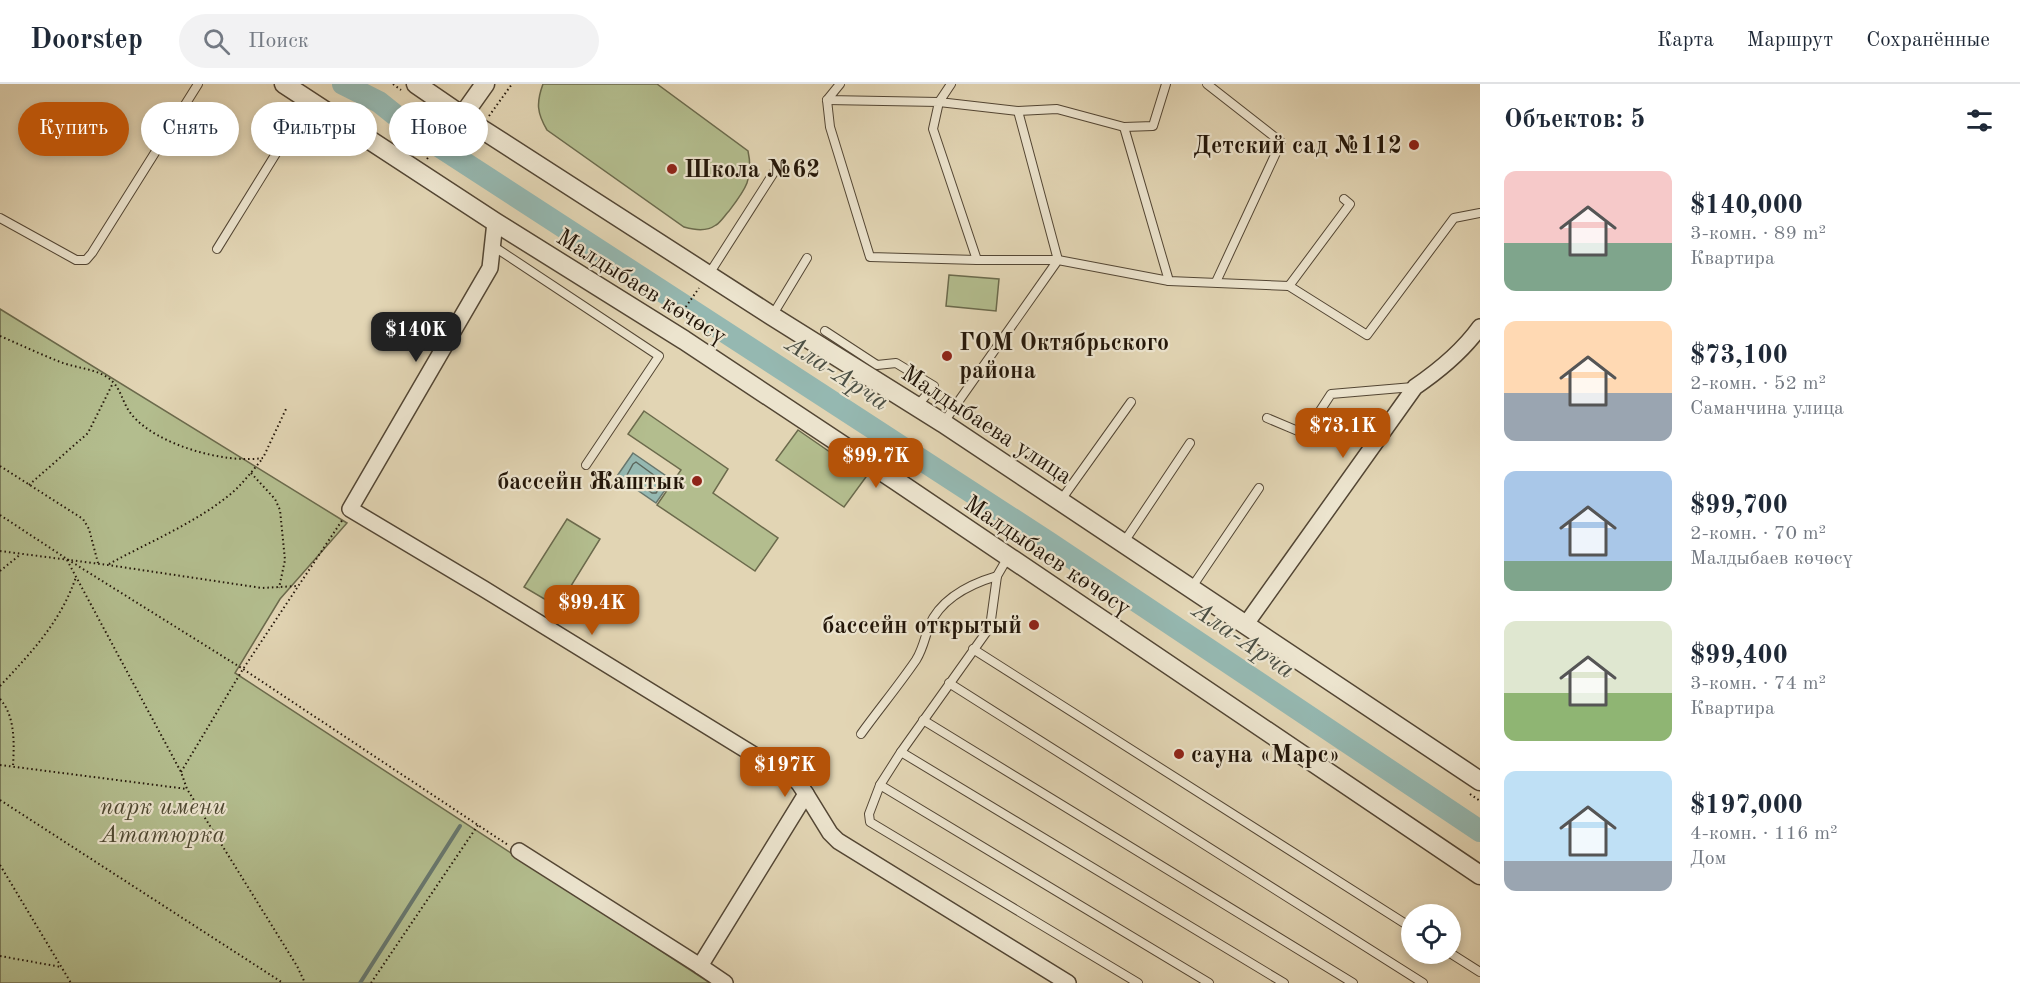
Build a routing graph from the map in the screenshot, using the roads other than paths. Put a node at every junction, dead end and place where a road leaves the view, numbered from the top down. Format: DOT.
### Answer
graph roads {
  1 [pos="198,84"];
  2 [pos="284,84"];
  3 [pos="416,84"];
  4 [pos="485,84"];
  5 [pos="840,84"];
  6 [pos="951,84"];
  7 [pos="1166,84"];
  8 [pos="1208,84"];
  9 [pos="309,100"];
  10 [pos="827,100"];
  11 [pos="436,102"];
  12 [pos="471,102"];
  13 [pos="939,102"];
  14 [pos="1018,111"];
  15 [pos="1124,127"];
  16 [pos="488,140"];
  17 [pos="778,166"];
  18 [pos="1344,199"];
  19 [pos="1480,213"];
  20 [pos="0,218"];
  21 [pos="495,222"];
  22 [pos="492,245"];
  23 [pos="217,249"];
  24 [pos="807,258"];
  25 [pos="977,260"];
  26 [pos="1058,260"];
  27 [pos="705,279"];
  28 [pos="1169,281"];
  29 [pos="1216,282"];
  30 [pos="1289,285"];
  31 [pos="772,316"];
  32 [pos="1480,327"];
  33 [pos="825,332"];
  34 [pos="1473,350"];
  35 [pos="1414,387"];
  36 [pos="1131,402"];
  37 [pos="917,406"];
  38 [pos="1267,418"];
  39 [pos="943,423"];
  40 [pos="1190,443"];
  41 [pos="586,465"];
  42 [pos="1259,488"];
  43 [pos="1060,500"];
  44 [pos="1124,542"];
  45 [pos="1008,558"];
  46 [pos="997,576"];
  47 [pos="1192,587"];
  48 [pos="1246,624"];
  49 [pos="973,649"];
  50 [pos="949,683"];
  51 [pos="923,720"];
  52 [pos="861,734"];
  53 [pos="901,752"];
  54 [pos="880,785"];
  55 [pos="1475,788"];
  56 [pos="806,794"];
  57 [pos="519,851"];
  58 [pos="1480,875"];
  59 [pos="1401,921"];
  60 [pos="1461,960"];
  61 [pos="700,966"];
  62 [pos="1480,972"];
  63 [pos="725,983"];
  64 [pos="1068,983"];
  65 [pos="1138,983"];
  66 [pos="1209,983"];
  67 [pos="1284,983"];
  68 [pos="1353,983"];
  69 [pos="1423,983"];
  1 -- 20 [label="lane"];
  2 -- 9 [label="street, Малдыбаев көчөсү"];
  3 -- 11 [label="street"];
  4 -- 12 [label="street"];
  5 -- 10 [label="lane"];
  6 -- 13 [label="lane"];
  7 -- 15 [label="lane"];
  8 -- 29 [label="lane"];
  9 -- 21 [label="street, Малдыбаев көчөсү"];
  9 -- 23 [label="lane"];
  10 -- 13 [label="lane"];
  10 -- 25 [label="lane"];
  13 -- 14 [label="lane"];
  13 -- 25 [label="lane"];
  14 -- 15 [label="lane"];
  14 -- 26 [label="lane"];
  15 -- 28 [label="lane"];
  16 -- 27 [label="street, Малдыбаева улица"];
  17 -- 27 [label="lane"];
  18 -- 30 [label="lane"];
  19 -- 30 [label="lane"];
  21 -- 22 [label="street"];
  21 -- 45 [label="street, Малдыбаев көчөсү"];
  22 -- 41 [label="lane"];
  22 -- 56 [label="street"];
  24 -- 31 [label="lane"];
  25 -- 26 [label="lane"];
  26 -- 28 [label="lane"];
  26 -- 39 [label="lane"];
  27 -- 31 [label="street, Малдыбаева улица"];
  28 -- 29 [label="lane"];
  29 -- 30 [label="lane"];
  31 -- 37 [label="street, Малдыбаева улица"];
  32 -- 34 [label="street"];
  33 -- 37 [label="lane"];
  34 -- 35 [label="street"];
  35 -- 38 [label="lane"];
  35 -- 48 [label="street"];
  36 -- 43 [label="lane"];
  37 -- 39 [label="street, Малдыбаева улица"];
  39 -- 43 [label="street, Малдыбаева улица"];
  40 -- 44 [label="lane"];
  42 -- 47 [label="lane"];
  43 -- 44 [label="street, Малдыбаева улица"];
  44 -- 47 [label="street, Малдыбаева улица"];
  45 -- 46 [label="lane"];
  45 -- 58 [label="street, Малдыбаев көчөсү"];
  46 -- 49 [label="lane"];
  46 -- 52 [label="lane"];
  47 -- 48 [label="street, Малдыбаева улица"];
  48 -- 55 [label="street, Малдыбаева улица"];
  49 -- 50 [label="lane"];
  49 -- 59 [label="lane"];
  50 -- 51 [label="lane"];
  50 -- 69 [label="lane"];
  51 -- 53 [label="lane"];
  51 -- 68 [label="lane"];
  53 -- 54 [label="lane"];
  53 -- 67 [label="lane"];
  54 -- 65 [label="lane"];
  54 -- 66 [label="lane"];
  56 -- 61 [label="street"];
  56 -- 64 [label="street"];
  57 -- 61 [label="street"];
  60 -- 62 [label="lane"];
  61 -- 63 [label="street"];
}
